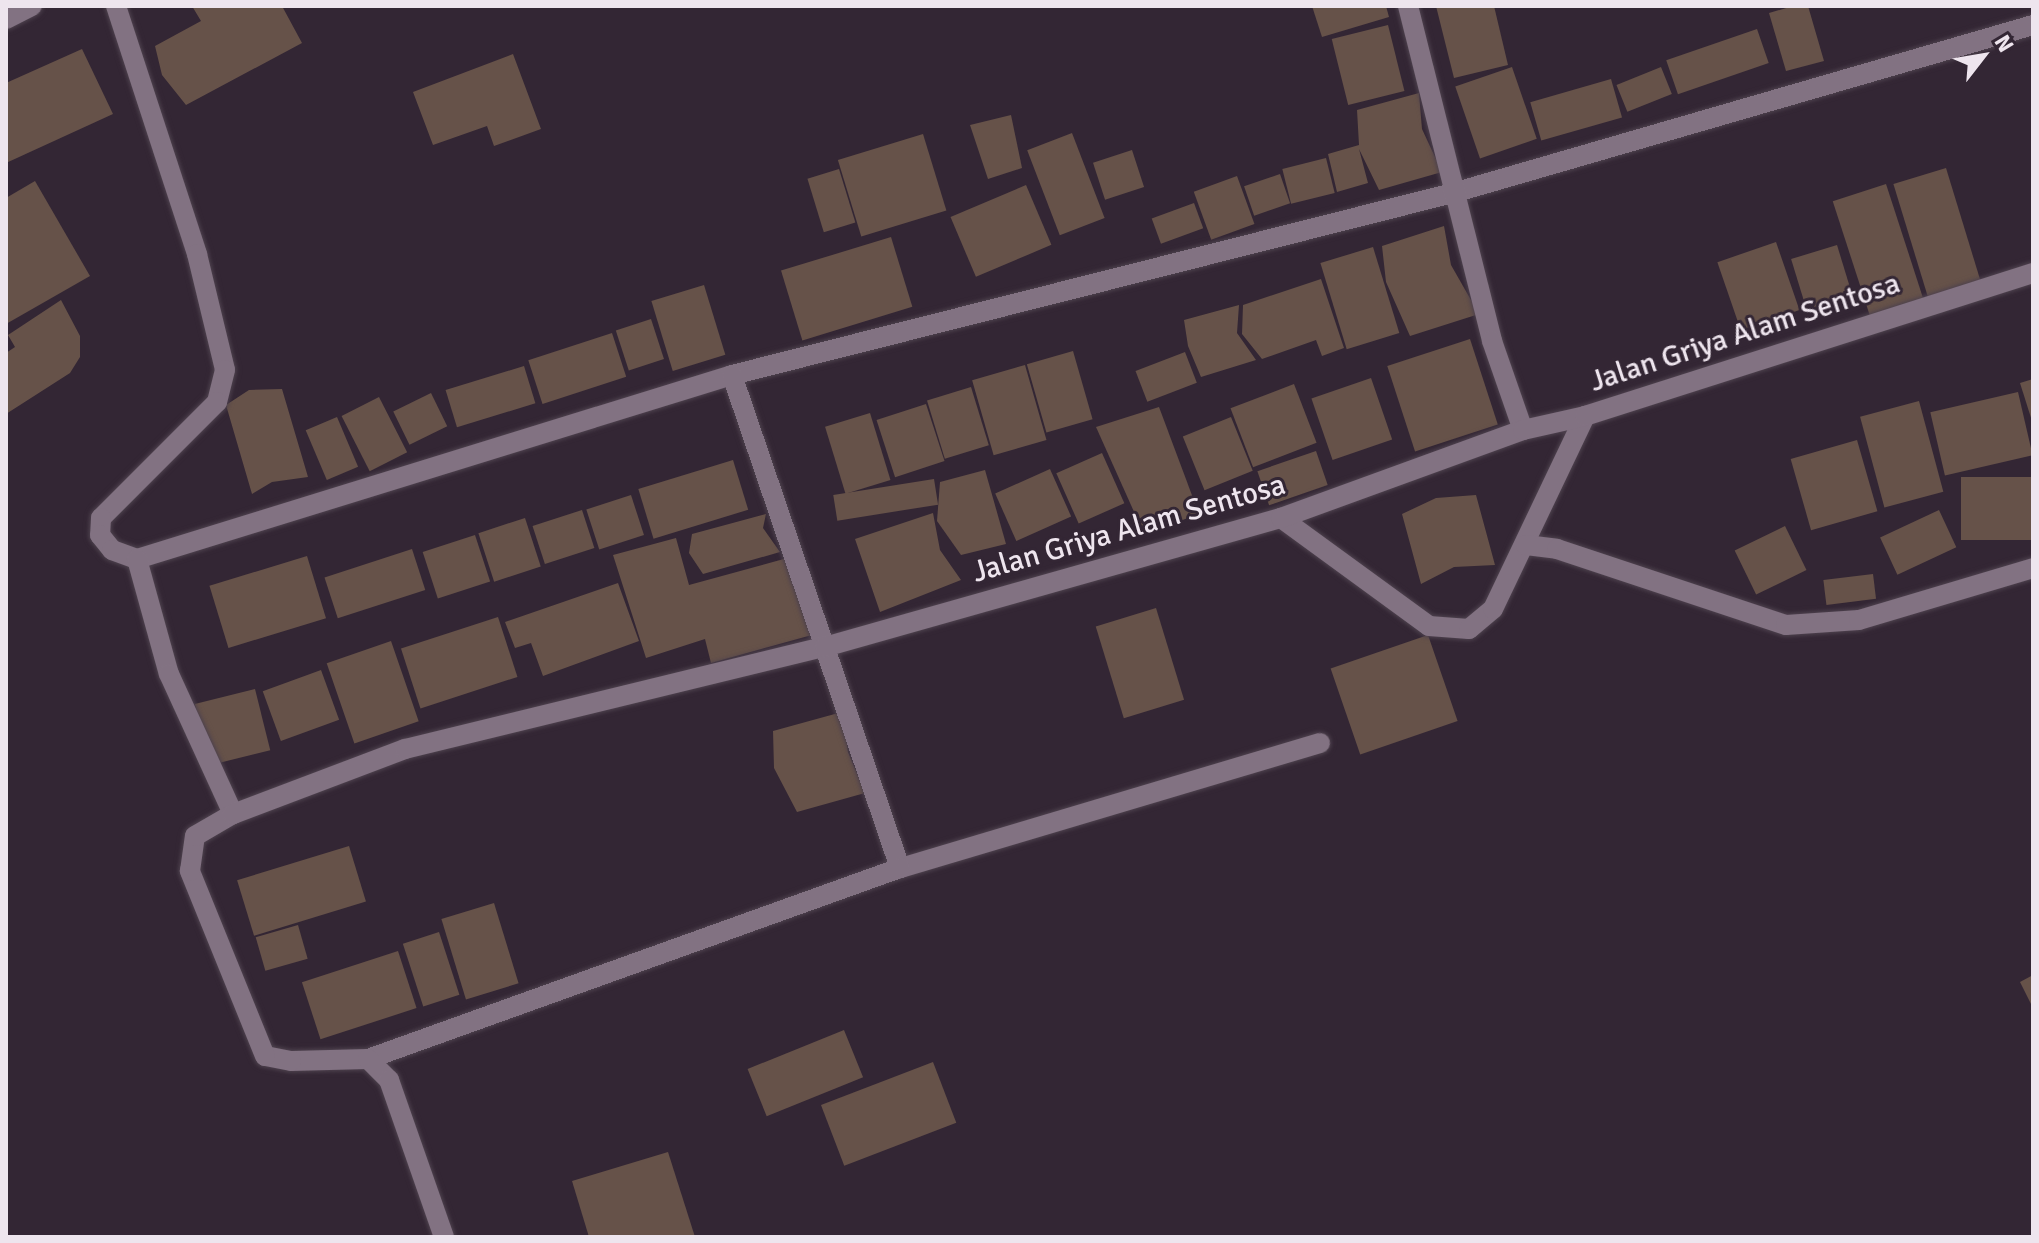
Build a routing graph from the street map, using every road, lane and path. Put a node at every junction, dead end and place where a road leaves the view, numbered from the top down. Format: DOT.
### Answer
graph roads {
  1 [pos="32,6"];
  2 [pos="116,6"];
  3 [pos="1408,6"];
  4 [pos="6,19"];
  5 [pos="2033,25"];
  6 [pos="1453,193"];
  7 [pos="2033,273"];
  8 [pos="732,375"];
  9 [pos="1585,416"];
  10 [pos="1523,430"];
  11 [pos="1281,518"];
  12 [pos="1526,545"];
  13 [pos="137,559"];
  14 [pos="2033,568"];
  15 [pos="825,647"];
  16 [pos="1320,743"];
  17 [pos="233,814"];
  18 [pos="900,868"];
  19 [pos="368,1059"];
  20 [pos="444,1237"];
  1 -- 4 [label="street"];
  2 -- 13 [label="street"];
  3 -- 6 [label="street"];
  5 -- 6 [label="street"];
  6 -- 8 [label="street"];
  6 -- 10 [label="street"];
  7 -- 9 [label="street, Jalan Griya Alam Sentosa"];
  8 -- 13 [label="street"];
  8 -- 15 [label="street"];
  9 -- 10 [label="street, Jalan Griya Alam Sentosa"];
  9 -- 12 [label="street"];
  10 -- 11 [label="street, Jalan Griya Alam Sentosa"];
  11 -- 12 [label="street"];
  11 -- 15 [label="street, Jalan Griya Alam Sentosa"];
  12 -- 14 [label="street"];
  13 -- 17 [label="street"];
  15 -- 17 [label="street, Jalan Griya Alam Sentosa"];
  15 -- 18 [label="street"];
  16 -- 18 [label="street"];
  17 -- 19 [label="street, Jalan Griya Alam Sentosa"];
  18 -- 19 [label="street"];
  19 -- 20 [label="street"];
}
